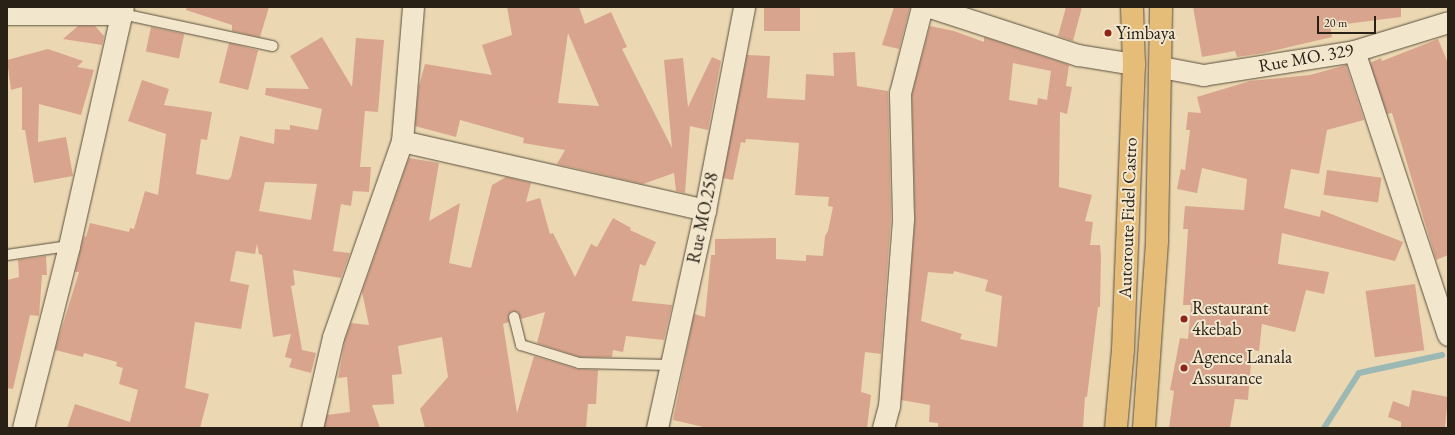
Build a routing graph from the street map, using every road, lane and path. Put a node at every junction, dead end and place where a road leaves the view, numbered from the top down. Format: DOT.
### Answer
graph roads {
  1 [pos="413,7"];
  2 [pos="744,7"];
  3 [pos="922,7"];
  4 [pos="930,7"];
  5 [pos="1132,7"];
  6 [pos="1161,7"];
  7 [pos="123,11"];
  8 [pos="7,14"];
  9 [pos="1448,22"];
  10 [pos="273,46"];
  11 [pos="1354,51"];
  12 [pos="1134,64"];
  13 [pos="1161,67"];
  14 [pos="402,141"];
  15 [pos="705,210"];
  16 [pos="69,246"];
  17 [pos="7,255"];
  18 [pos="514,317"];
  19 [pos="1448,335"];
  20 [pos="671,365"];
  21 [pos="23,428"];
  22 [pos="312,428"];
  23 [pos="657,428"];
  24 [pos="883,428"];
  25 [pos="1116,428"];
  26 [pos="1144,428"];
  1 -- 14 [label="street"];
  2 -- 15 [label="street, Rue MO.258"];
  3 -- 24 [label="street"];
  4 -- 12 [label="street"];
  5 -- 12 [label="highway, Autoroute Fidel Castro"];
  6 -- 13 [label="highway, Autoroute Fidel Castro"];
  7 -- 8 [label="street"];
  7 -- 10 [label="lane"];
  7 -- 16 [label="street"];
  9 -- 11 [label="street, Rue MO. 329"];
  11 -- 13 [label="street, Rue MO. 329"];
  11 -- 19 [label="street"];
  12 -- 25 [label="highway, Autoroute Fidel Castro"];
  13 -- 26 [label="highway, Autoroute Fidel Castro"];
  14 -- 15 [label="street"];
  14 -- 22 [label="street"];
  15 -- 20 [label="street, Rue MO.258"];
  16 -- 17 [label="lane"];
  16 -- 21 [label="street"];
  18 -- 20 [label="lane"];
  20 -- 23 [label="street, Rue MO.258"];
}
